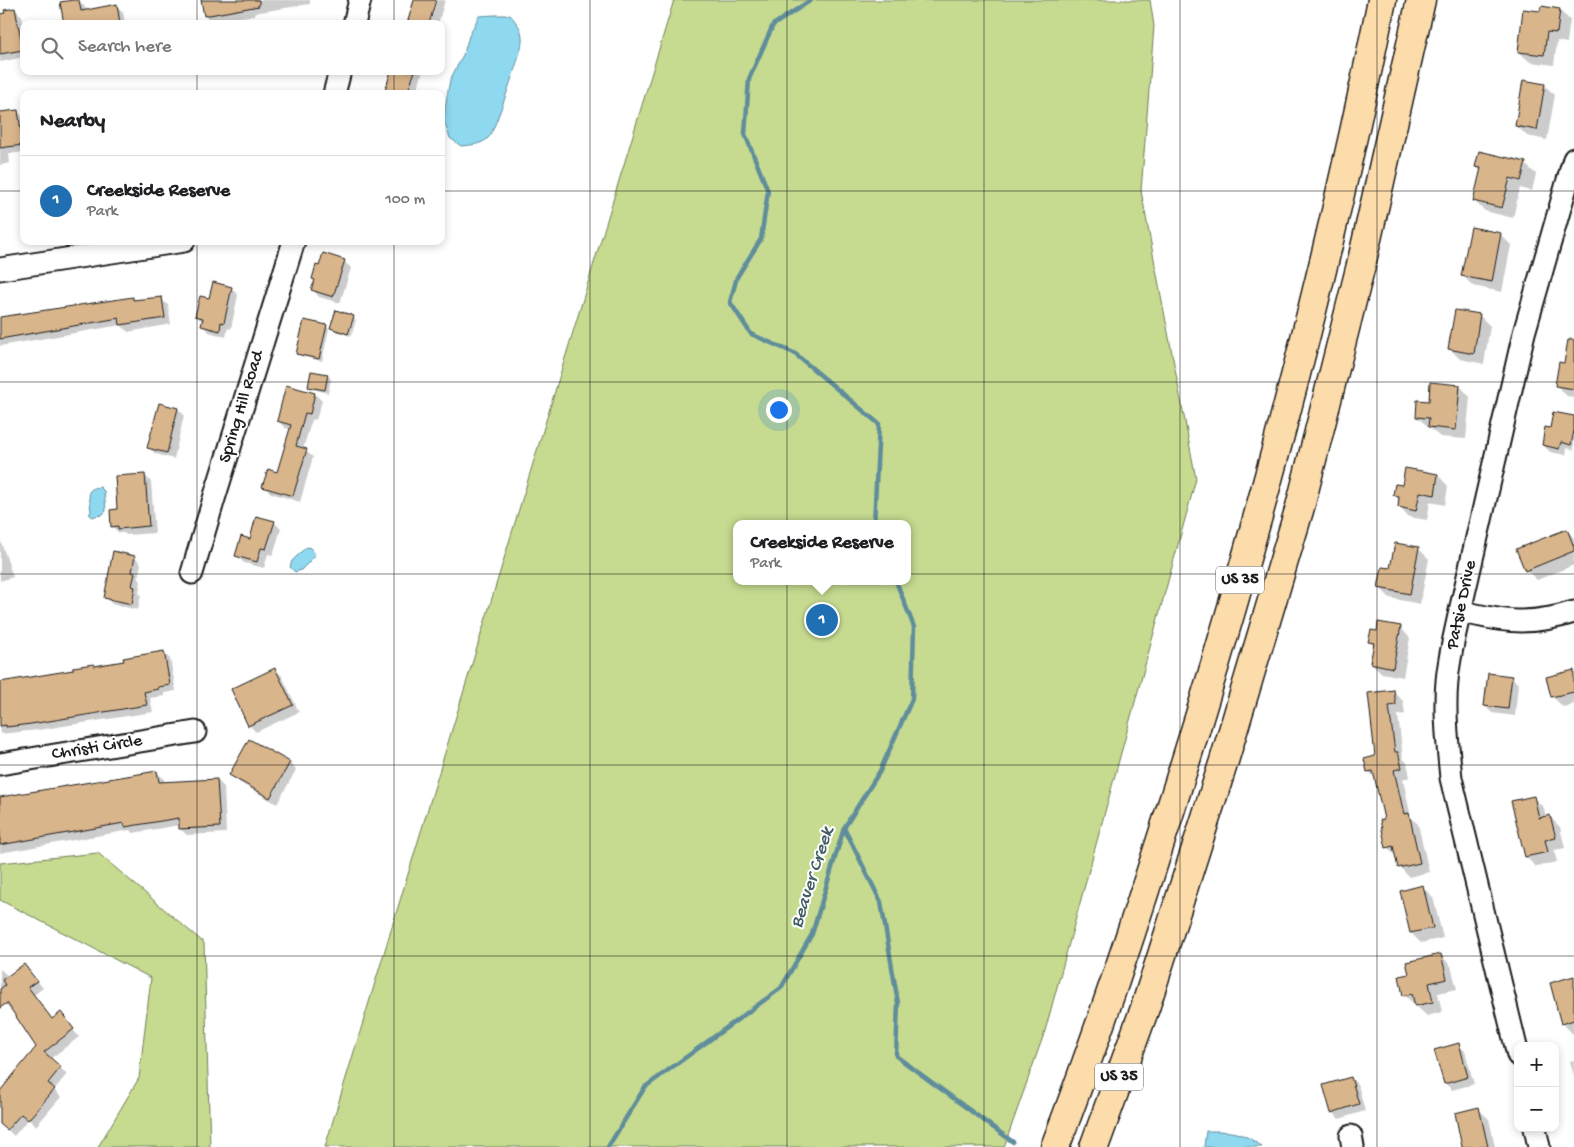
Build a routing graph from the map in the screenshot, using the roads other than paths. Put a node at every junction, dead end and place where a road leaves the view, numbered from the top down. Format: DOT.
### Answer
graph roads {
  1 [pos="360,0"];
  2 [pos="1382,0"];
  3 [pos="1421,0"];
  4 [pos="355,20"];
  5 [pos="339,75"];
  6 [pos="335,90"];
  7 [pos="1574,159"];
  8 [pos="159,245"];
  9 [pos="293,245"];
  10 [pos="0,270"];
  11 [pos="192,573"];
  12 [pos="1460,611"];
  13 [pos="1574,612"];
  14 [pos="195,732"];
  15 [pos="0,764"];
  16 [pos="1145,1008"];
  17 [pos="1515,1042"];
  18 [pos="1536,1132"];
  19 [pos="1055,1147"];
  20 [pos="1094,1147"];
  21 [pos="1112,1147"];
  22 [pos="1539,1147"];
  1 -- 4 [label="street"];
  2 -- 19 [label="highway, US 35"];
  3 -- 16 [label="highway, US 35"];
  5 -- 6 [label="street"];
  7 -- 12 [label="street, Patsie Drive"];
  8 -- 10 [label="street"];
  9 -- 11 [label="street, Spring Hill Road"];
  12 -- 13 [label="street"];
  12 -- 17 [label="street, Patsie Drive"];
  14 -- 15 [label="street, Christi Circle"];
  16 -- 20 [label="highway, US 35"];
  16 -- 21 [label="highway"];
  18 -- 22 [label="street"];
}
